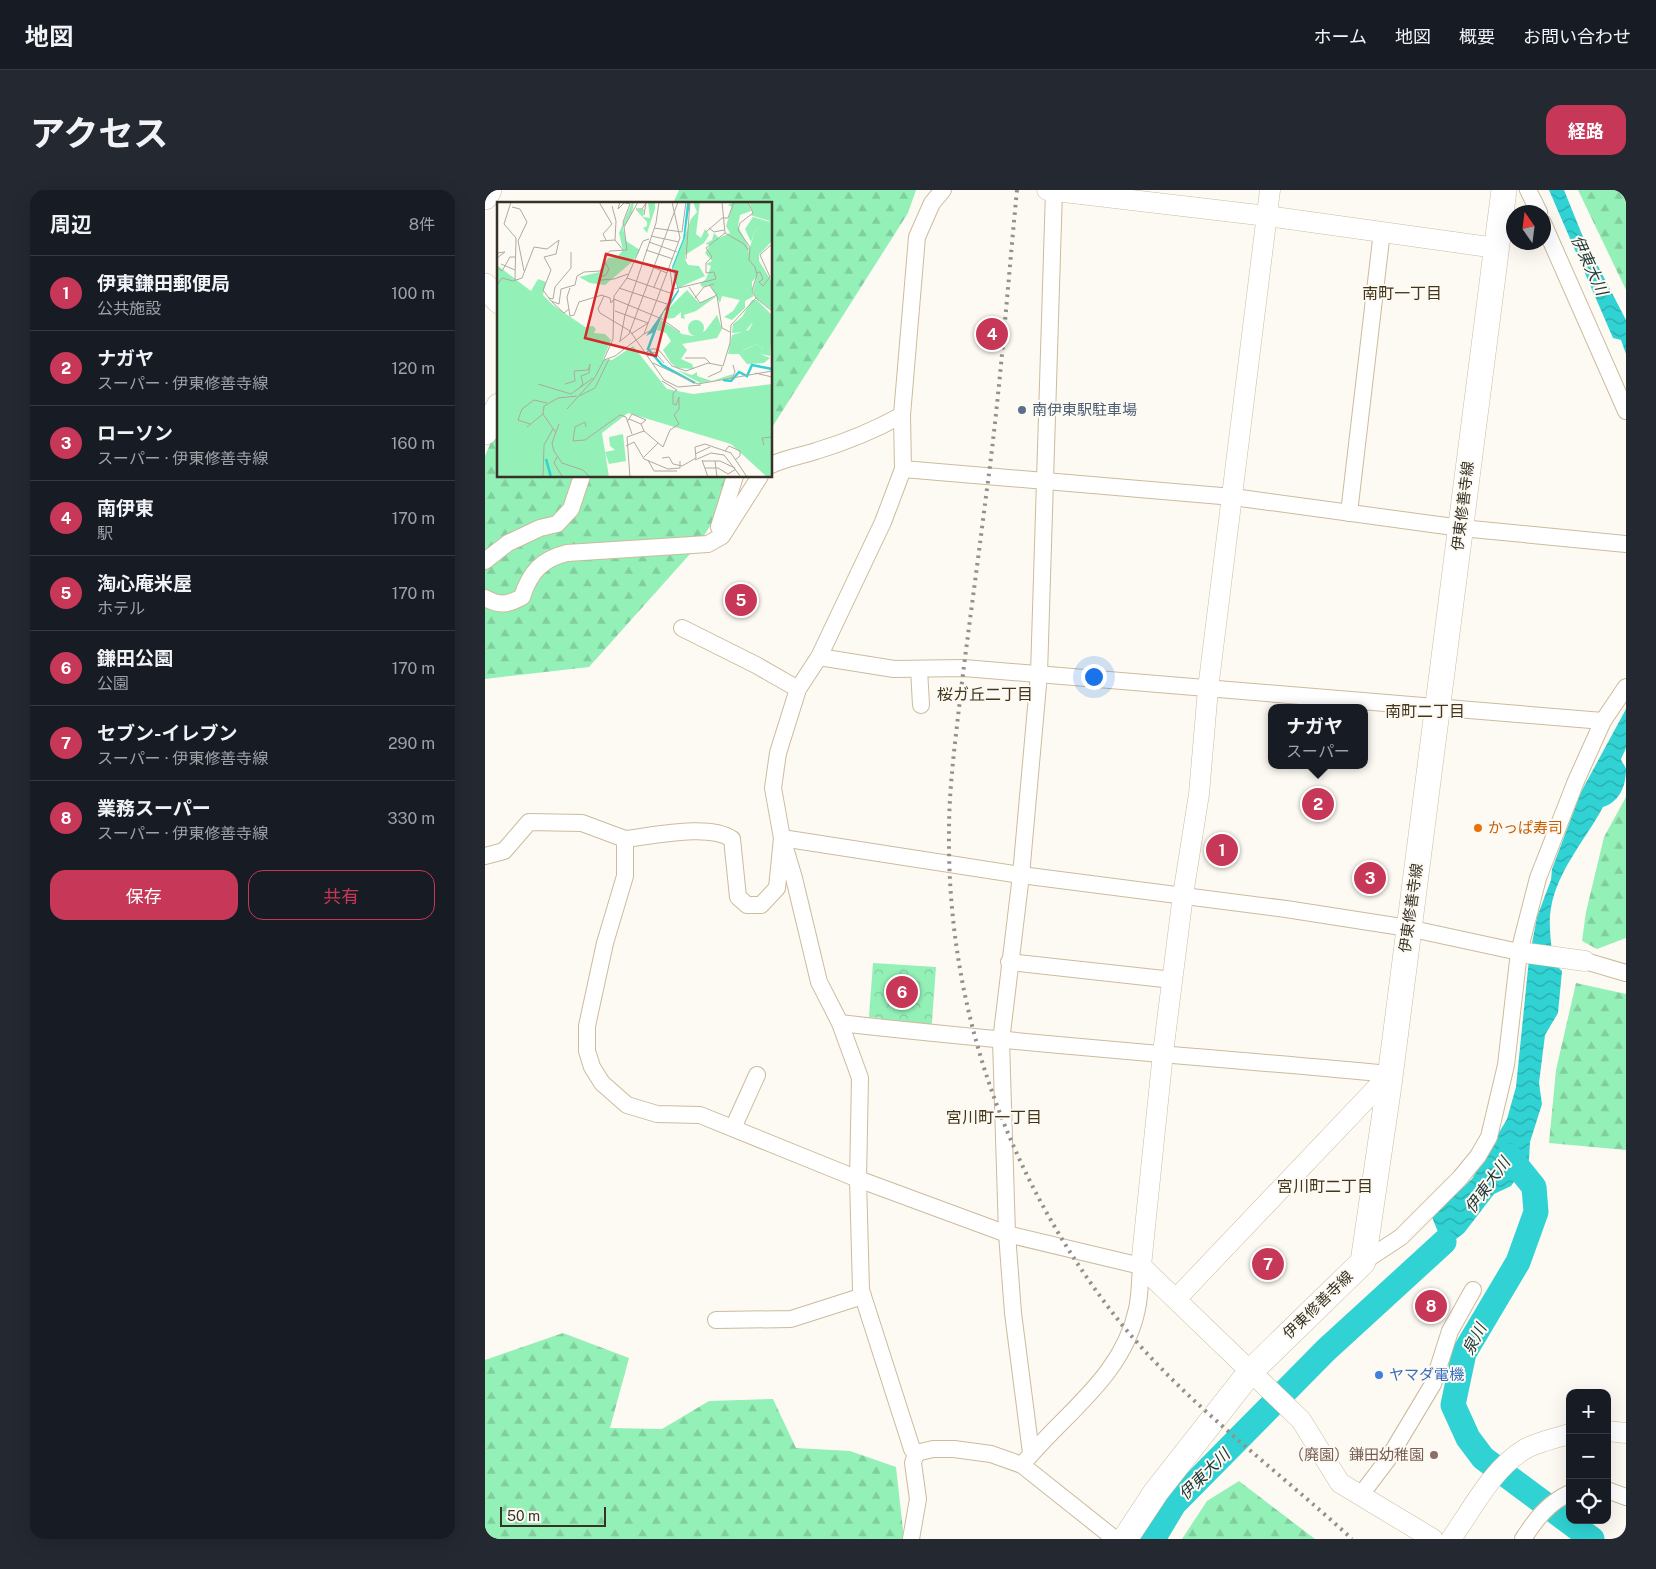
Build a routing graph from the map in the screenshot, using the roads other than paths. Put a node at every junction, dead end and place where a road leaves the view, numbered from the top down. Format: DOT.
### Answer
graph roads {
  1 [pos="489,190"];
  2 [pos="943,190"];
  3 [pos="1052,190"];
  4 [pos="1270,190"];
  5 [pos="1504,190"];
  6 [pos="1528,190"];
  7 [pos="485,197"];
  8 [pos="1536,205"];
  9 [pos="1267,216"];
  10 [pos="1382,231"];
  11 [pos="1551,241"];
  12 [pos="1496,248"];
  13 [pos="485,286"];
  14 [pos="497,300"];
  15 [pos="497,410"];
  16 [pos="1626,411"];
  17 [pos="902,415"];
  18 [pos="485,432"];
  19 [pos="773,464"];
  20 [pos="903,469"];
  21 [pos="581,478"];
  22 [pos="734,478"];
  23 [pos="758,478"];
  24 [pos="1044,480"];
  25 [pos="1233,497"];
  26 [pos="1349,513"];
  27 [pos="1461,528"];
  28 [pos="708,544"];
  29 [pos="1626,544"];
  30 [pos="485,561"];
  31 [pos="485,598"];
  32 [pos="682,628"];
  33 [pos="819,657"];
  34 [pos="919,669"];
  35 [pos="1039,674"];
  36 [pos="1626,688"];
  37 [pos="798,689"];
  38 [pos="1208,689"];
  39 [pos="921,705"];
  40 [pos="1437,706"];
  41 [pos="1603,721"];
  42 [pos="782,838"];
  43 [pos="625,839"];
  44 [pos="485,856"];
  45 [pos="1021,875"];
  46 [pos="1183,896"];
  47 [pos="1407,928"];
  48 [pos="1519,952"];
  49 [pos="1585,961"];
  50 [pos="1009,962"];
  51 [pos="1626,973"];
  52 [pos="1173,980"];
  53 [pos="840,1023"];
  54 [pos="1001,1041"];
  55 [pos="1163,1053"];
  56 [pos="1390,1074"];
  57 [pos="757,1075"];
  58 [pos="733,1128"];
  59 [pos="858,1179"];
  60 [pos="1007,1234"];
  61 [pos="1363,1262"];
  62 [pos="1141,1266"];
  63 [pos="1473,1290"];
  64 [pos="863,1296"];
  65 [pos="1176,1299"];
  66 [pos="717,1320"];
  67 [pos="1258,1378"];
  68 [pos="1611,1431"];
  69 [pos="1626,1433"];
  70 [pos="1566,1435"];
  71 [pos="916,1453"];
  72 [pos="1027,1459"];
  73 [pos="1611,1491"];
  74 [pos="1361,1496"];
  75 [pos="1564,1496"];
  76 [pos="1626,1497"];
  77 [pos="911,1539"];
  78 [pos="1115,1539"];
  79 [pos="1125,1539"];
  80 [pos="1433,1539"];
  81 [pos="1451,1539"];
  82 [pos="1523,1539"];
  1 -- 7 [label="main road"];
  2 -- 17 [label="street"];
  3 -- 9 [label="street"];
  3 -- 24 [label="street"];
  4 -- 9 [label="street"];
  5 -- 12 [label="main road, 伊東修善寺線"];
  6 -- 8 [label="street"];
  9 -- 10 [label="street"];
  9 -- 25 [label="street"];
  10 -- 12 [label="street"];
  10 -- 26 [label="street"];
  11 -- 16 [label="street"];
  12 -- 27 [label="main road, 伊東修善寺線"];
  13 -- 14 [label="main road"];
  15 -- 18 [label="main road"];
  17 -- 19 [label="street"];
  17 -- 20 [label="street"];
  20 -- 24 [label="street"];
  20 -- 33 [label="street"];
  21 -- 30 [label="street"];
  22 -- 28 [label="street"];
  23 -- 28 [label="street"];
  24 -- 25 [label="street"];
  24 -- 35 [label="street"];
  25 -- 26 [label="street"];
  25 -- 38 [label="street"];
  26 -- 27 [label="street"];
  27 -- 29 [label="street"];
  27 -- 40 [label="main road, 伊東修善寺線"];
  28 -- 31 [label="street"];
  32 -- 37 [label="street"];
  33 -- 34 [label="street"];
  33 -- 37 [label="street"];
  34 -- 35 [label="street"];
  34 -- 39 [label="street"];
  35 -- 38 [label="street"];
  35 -- 45 [label="street"];
  36 -- 41 [label="street"];
  37 -- 42 [label="street"];
  38 -- 40 [label="street"];
  38 -- 46 [label="street"];
  40 -- 41 [label="street"];
  40 -- 47 [label="main road, 伊東修善寺線"];
  41 -- 48 [label="street"];
  42 -- 43 [label="street"];
  42 -- 45 [label="street"];
  42 -- 53 [label="street"];
  43 -- 44 [label="street"];
  43 -- 58 [label="street"];
  45 -- 46 [label="street"];
  45 -- 50 [label="street"];
  46 -- 47 [label="street"];
  46 -- 52 [label="street"];
  47 -- 48 [label="street"];
  47 -- 56 [label="main road, 伊東修善寺線"];
  48 -- 49 [label="street"];
  48 -- 61 [label="street"];
  49 -- 51 [label="street"];
  50 -- 52 [label="street"];
  50 -- 54 [label="street"];
  52 -- 55 [label="street"];
  53 -- 54 [label="street"];
  53 -- 59 [label="street"];
  54 -- 55 [label="street"];
  54 -- 60 [label="street"];
  55 -- 56 [label="street"];
  55 -- 62 [label="street"];
  56 -- 61 [label="main road, 伊東修善寺線"];
  56 -- 65 [label="street"];
  57 -- 58 [label="street"];
  58 -- 59 [label="street"];
  59 -- 60 [label="street"];
  59 -- 64 [label="street"];
  60 -- 62 [label="street"];
  60 -- 72 [label="street"];
  61 -- 67 [label="main road, 伊東修善寺線"];
  62 -- 65 [label="street"];
  62 -- 72 [label="street"];
  63 -- 74 [label="street"];
  64 -- 66 [label="street"];
  64 -- 71 [label="street"];
  65 -- 67 [label="street"];
  67 -- 74 [label="street"];
  67 -- 79 [label="main road, 伊東修善寺線"];
  68 -- 69 [label="street"];
  70 -- 81 [label="street"];
  71 -- 72 [label="street"];
  71 -- 77 [label="street"];
  72 -- 78 [label="street"];
  73 -- 76 [label="street"];
  74 -- 80 [label="street"];
  75 -- 82 [label="street"];
}
